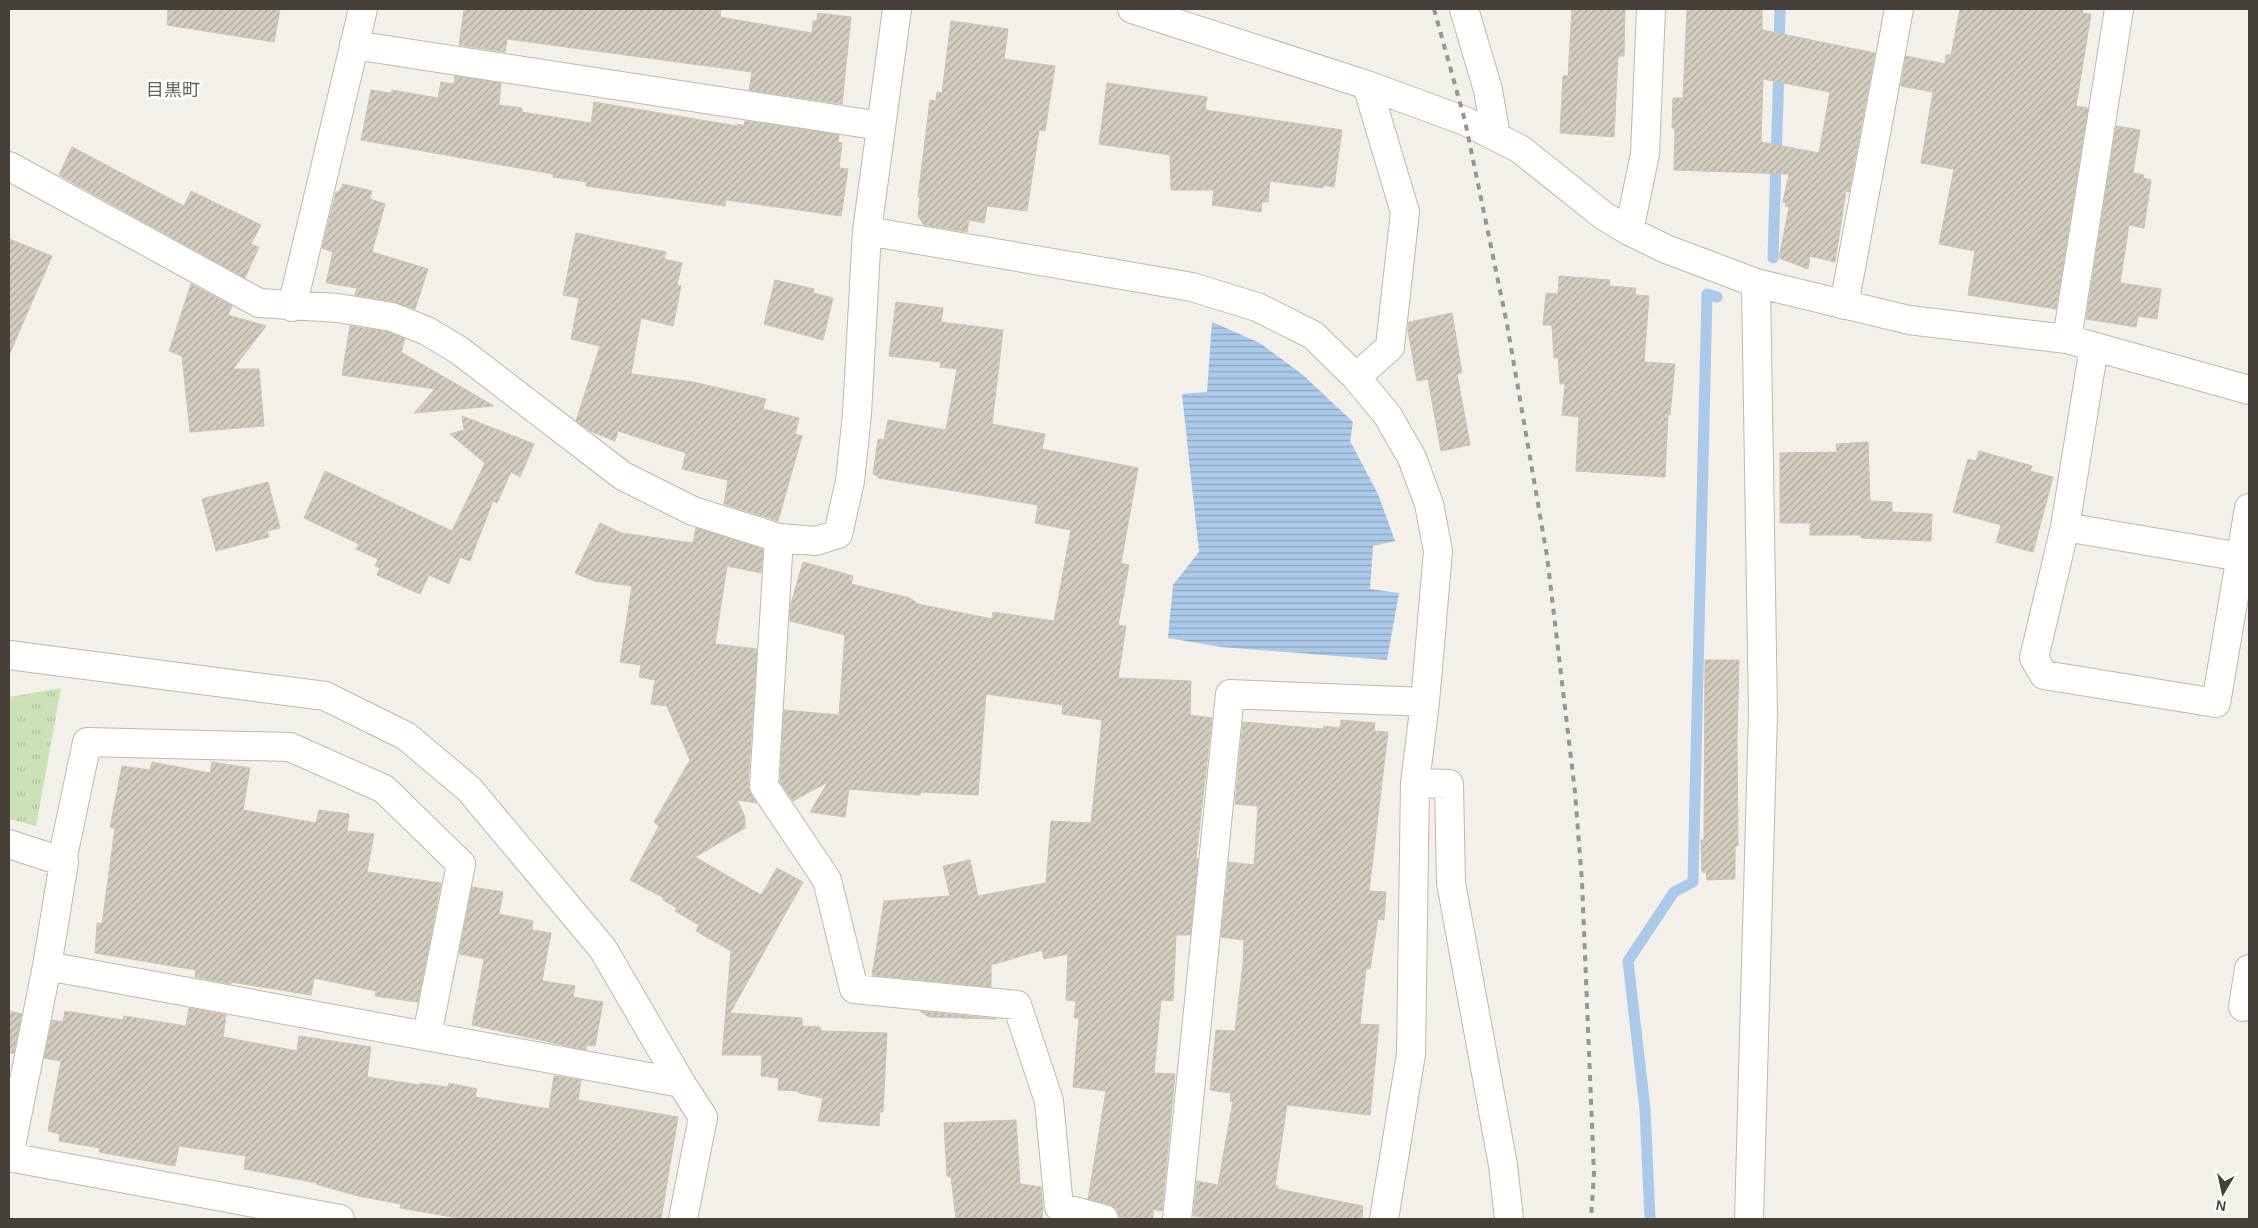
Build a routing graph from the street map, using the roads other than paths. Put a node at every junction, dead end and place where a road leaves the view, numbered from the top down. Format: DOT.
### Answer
graph roads {
  1 [pos="363,9"];
  2 [pos="897,9"];
  3 [pos="1132,9"];
  4 [pos="1464,9"];
  5 [pos="1651,9"];
  6 [pos="1899,9"];
  7 [pos="2119,9"];
  8 [pos="354,45"];
  9 [pos="1367,85"];
  10 [pos="881,126"];
  11 [pos="1496,136"];
  12 [pos="9,166"];
  13 [pos="867,231"];
  14 [pos="1629,231"];
  15 [pos="1756,283"];
  16 [pos="1844,305"];
  17 [pos="292,307"];
  18 [pos="2067,339"];
  19 [pos="2094,347"];
  20 [pos="1356,377"];
  21 [pos="2249,390"];
  22 [pos="2249,508"];
  23 [pos="2065,527"];
  24 [pos="779,538"];
  25 [pos="2241,557"];
  26 [pos="9,655"];
  27 [pos="1425,702"];
  28 [pos="1415,783"];
  29 [pos="9,844"];
  30 [pos="64,862"];
  31 [pos="47,966"];
  32 [pos="2249,969"];
  33 [pos="2242,1007"];
  34 [pos="427,1035"];
  35 [pos="681,1083"];
  36 [pos="9,1156"];
  37 [pos="340,1219"];
  38 [pos="682,1219"];
  39 [pos="1104,1219"];
  40 [pos="1177,1219"];
  41 [pos="1384,1219"];
  42 [pos="1509,1219"];
  43 [pos="1750,1219"];
  1 -- 8 [label="street"];
  2 -- 10 [label="street"];
  3 -- 9 [label="street"];
  4 -- 11 [label="street"];
  5 -- 14 [label="street"];
  6 -- 16 [label="street"];
  7 -- 18 [label="street"];
  8 -- 10 [label="street"];
  8 -- 17 [label="street"];
  9 -- 11 [label="street"];
  9 -- 20 [label="street"];
  10 -- 13 [label="street"];
  11 -- 14 [label="street"];
  12 -- 17 [label="street"];
  13 -- 20 [label="street"];
  13 -- 24 [label="street"];
  14 -- 15 [label="street"];
  15 -- 16 [label="street"];
  15 -- 43 [label="street"];
  16 -- 18 [label="street"];
  17 -- 24 [label="street"];
  18 -- 19 [label="street"];
  19 -- 21 [label="street"];
  19 -- 23 [label="street"];
  20 -- 27 [label="street"];
  22 -- 25 [label="street"];
  23 -- 25 [label="street"];
  23 -- 25 [label="street"];
  24 -- 39 [label="street"];
  26 -- 35 [label="street"];
  27 -- 28 [label="street"];
  27 -- 40 [label="street"];
  28 -- 41 [label="street"];
  28 -- 42 [label="street"];
  29 -- 30 [label="street"];
  30 -- 31 [label="street"];
  30 -- 34 [label="street"];
  31 -- 34 [label="street"];
  31 -- 36 [label="street"];
  32 -- 33 [label="street"];
  34 -- 35 [label="street"];
  35 -- 38 [label="street"];
  36 -- 37 [label="street"];
}
